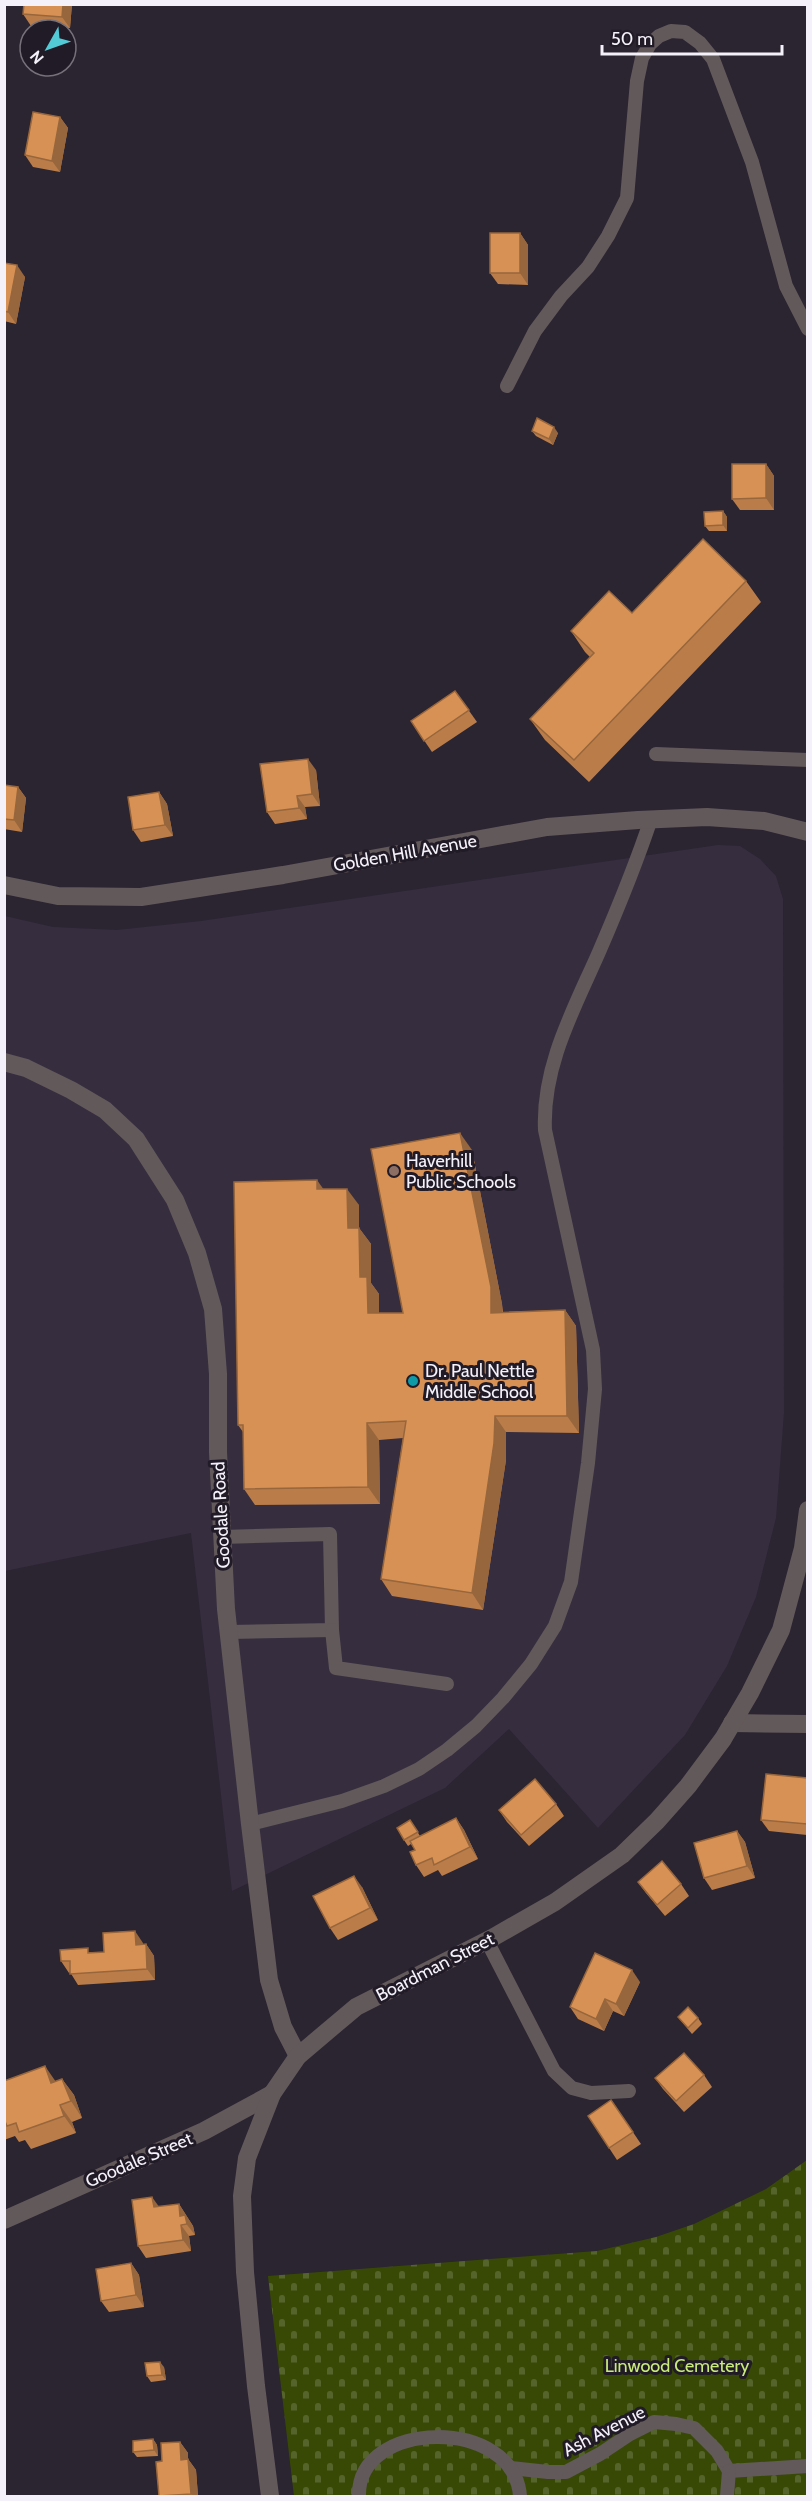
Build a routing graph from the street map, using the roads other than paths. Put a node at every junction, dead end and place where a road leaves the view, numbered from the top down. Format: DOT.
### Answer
graph roads {
  1 [pos="807,329"];
  2 [pos="507,386"];
  3 [pos="656,754"];
  4 [pos="807,760"];
  5 [pos="651,819"];
  6 [pos="807,832"];
  7 [pos="4,885"];
  8 [pos="4,1062"];
  9 [pos="807,1510"];
  10 [pos="222,1537"];
  11 [pos="332,1630"];
  12 [pos="229,1632"];
  13 [pos="447,1683"];
  14 [pos="732,1723"];
  15 [pos="807,1724"];
  16 [pos="250,1824"];
  17 [pos="487,1941"];
  18 [pos="298,2056"];
  19 [pos="629,2091"];
  20 [pos="272,2094"];
  21 [pos="4,2220"];
  22 [pos="807,2466"];
  23 [pos="511,2468"];
  24 [pos="729,2471"];
  25 [pos="270,2496"];
  26 [pos="358,2496"];
  27 [pos="520,2496"];
  28 [pos="728,2496"];
  1 -- 2 [label="lane"];
  3 -- 4 [label="lane"];
  5 -- 6 [label="street, Golden Hill Avenue"];
  5 -- 7 [label="street, Golden Hill Avenue"];
  5 -- 16 [label="lane"];
  8 -- 10 [label="street, Goodale Road"];
  9 -- 14 [label="street, Boardman Street"];
  10 -- 11 [label="lane"];
  10 -- 12 [label="street, Goodale Road"];
  11 -- 12 [label="lane"];
  11 -- 13 [label="lane"];
  12 -- 16 [label="street, Goodale Road"];
  14 -- 15 [label="street"];
  14 -- 17 [label="street, Boardman Street"];
  16 -- 18 [label="street, Goodale Road"];
  17 -- 18 [label="street, Boardman Street"];
  17 -- 19 [label="lane"];
  18 -- 20 [label="street, Boardman Street"];
  20 -- 21 [label="street, Goodale Street"];
  20 -- 25 [label="street, Boardman Street"];
  22 -- 24 [label="lane"];
  23 -- 24 [label="lane, Ash Avenue"];
  23 -- 26 [label="lane"];
  23 -- 27 [label="lane"];
  24 -- 28 [label="lane"];
}
